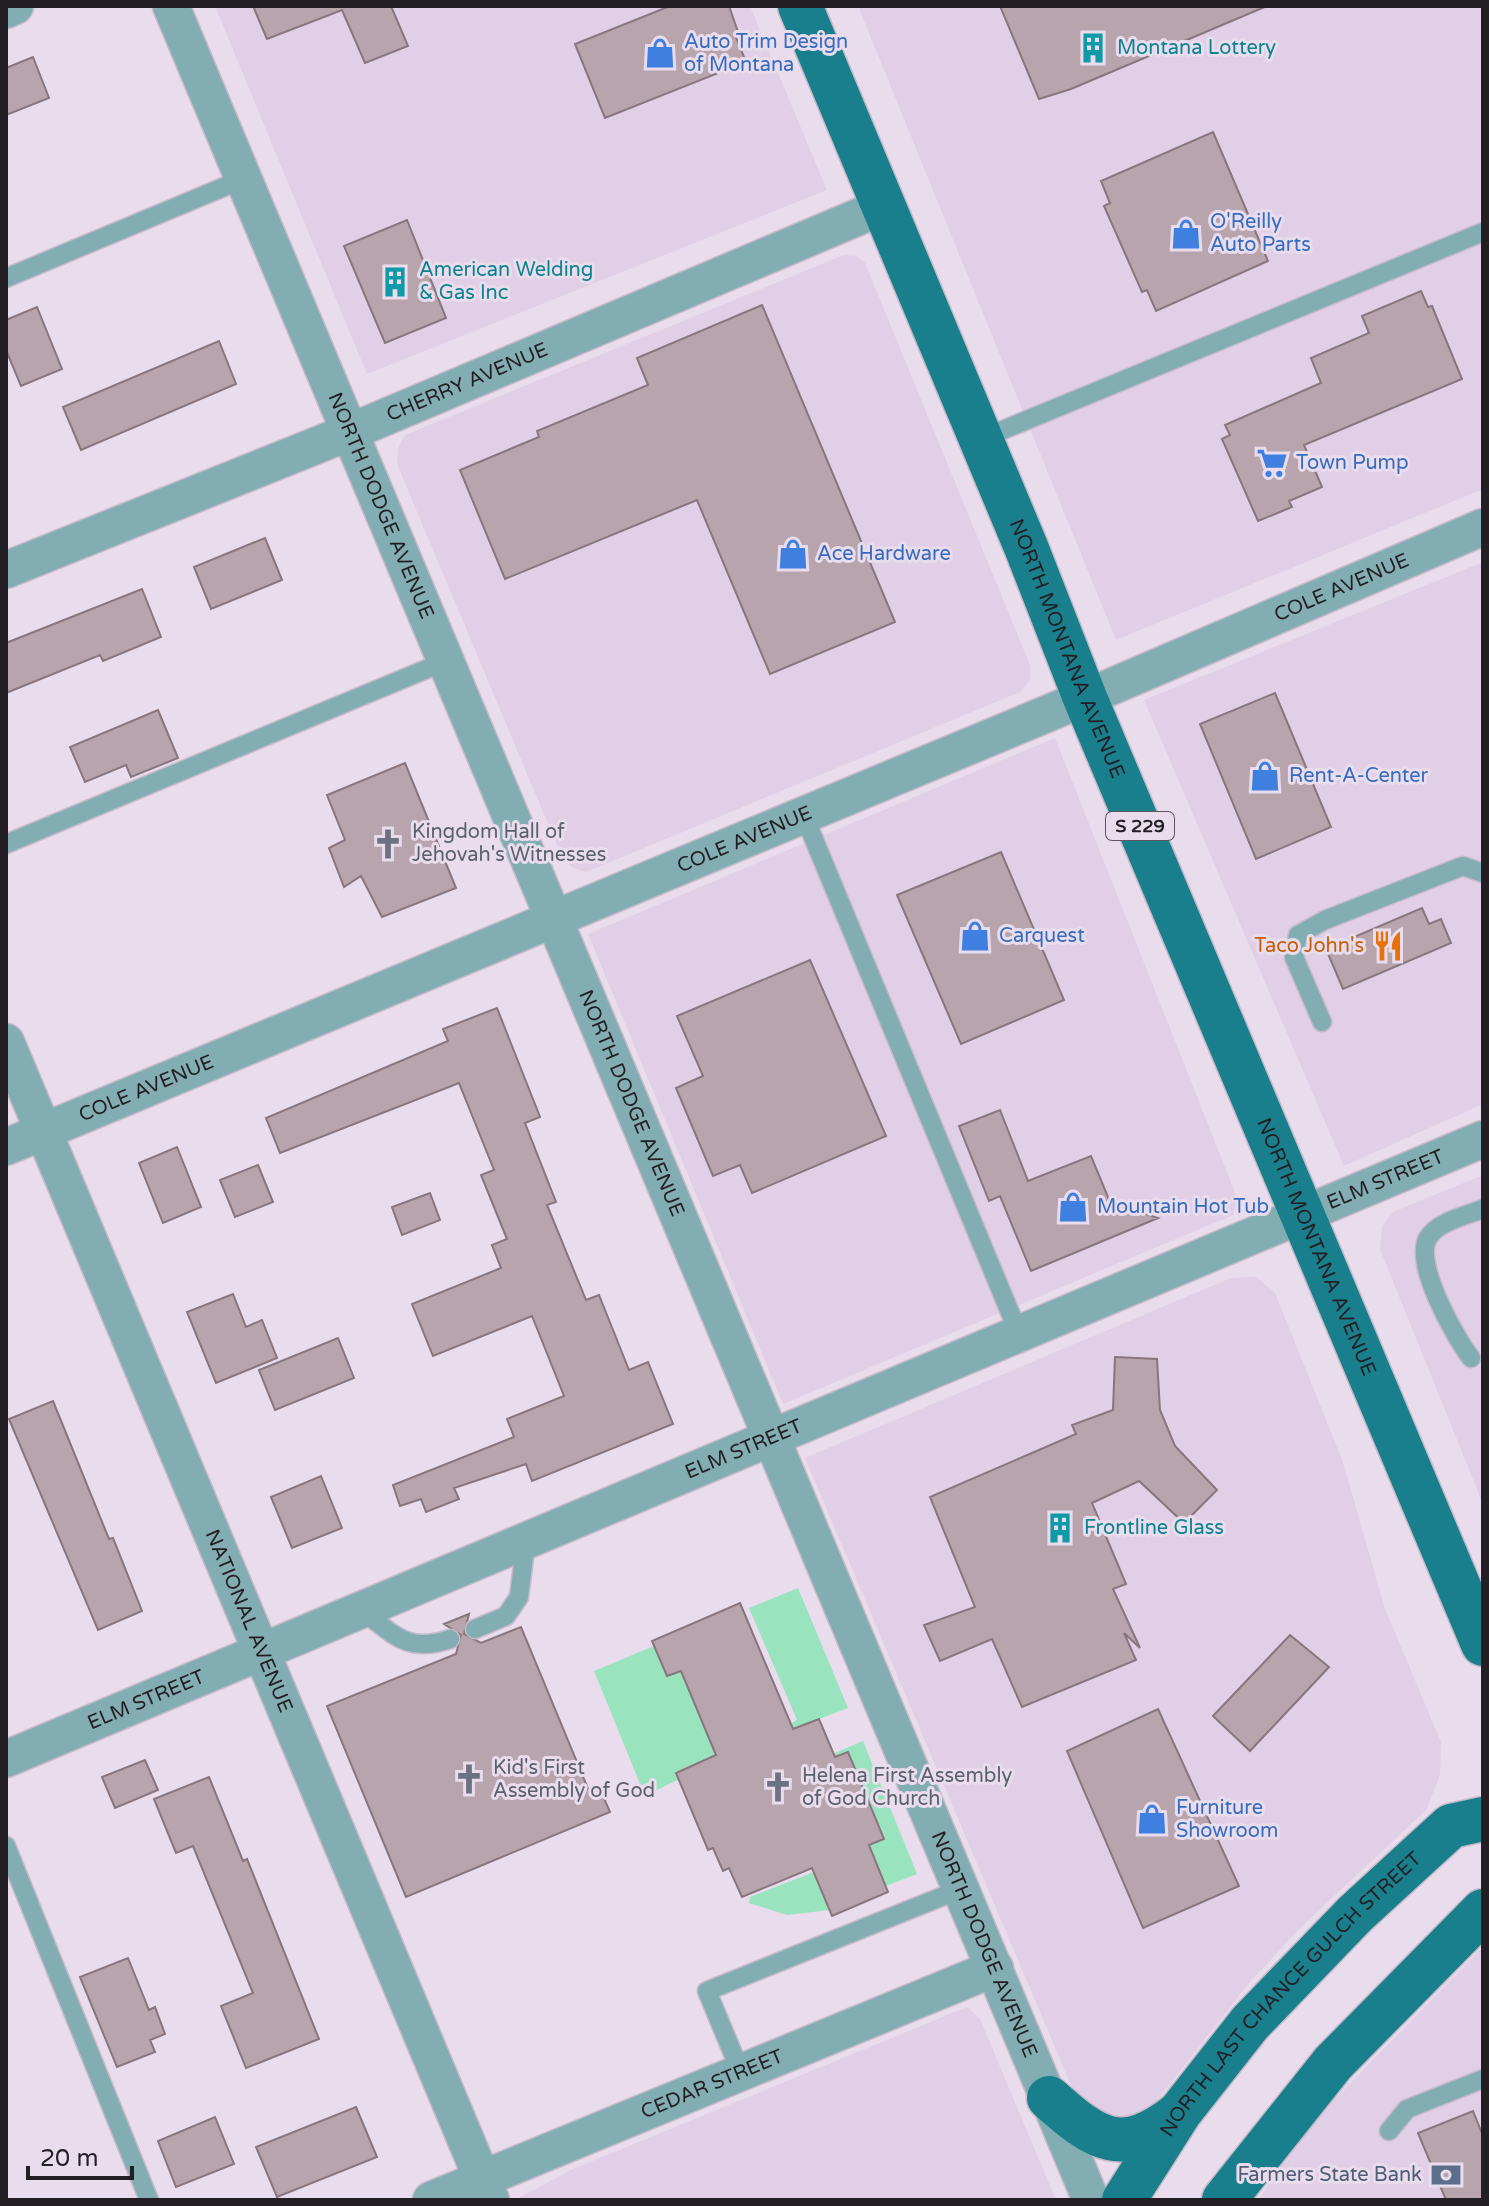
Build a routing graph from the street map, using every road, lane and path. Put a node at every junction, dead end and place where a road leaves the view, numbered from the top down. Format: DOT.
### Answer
graph roads {
  1 [pos="15,6"];
  2 [pos="171,6"];
  3 [pos="800,6"];
  4 [pos="6,10"];
  5 [pos="243,179"];
  6 [pos="882,207"];
  7 [pos="1483,232"];
  8 [pos="6,278"];
  9 [pos="350,432"];
  10 [pos="981,439"];
  11 [pos="1483,527"];
  12 [pos="6,570"];
  13 [pos="446,661"];
  14 [pos="1085,698"];
  15 [pos="803,813"];
  16 [pos="6,844"];
  17 [pos="1483,873"];
  18 [pos="553,916"];
  19 [pos="1322,1022"];
  20 [pos="6,1042"];
  21 [pos="43,1131"];
  22 [pos="1483,1139"];
  23 [pos="6,1147"];
  24 [pos="1483,1209"];
  25 [pos="1302,1215"];
  26 [pos="1019,1334"];
  27 [pos="1471,1358"];
  28 [pos="772,1438"];
  29 [pos="526,1541"];
  30 [pos="361,1610"];
  31 [pos="475,1629"];
  32 [pos="450,1639"];
  33 [pos="1483,1644"];
  34 [pos="261,1651"];
  35 [pos="6,1759"];
  36 [pos="1483,1819"];
  37 [pos="6,1846"];
  38 [pos="961,1889"];
  39 [pos="1483,1911"];
  40 [pos="995,1968"];
  41 [pos="741,2073"];
  42 [pos="1483,2079"];
  43 [pos="1049,2098"];
  44 [pos="1180,2112"];
  45 [pos="1389,2131"];
  46 [pos="487,2189"];
  47 [pos="149,2200"];
  48 [pos="431,2200"];
  49 [pos="1091,2200"];
  50 [pos="1124,2200"];
  51 [pos="1224,2200"];
  1 -- 4 [label="street"];
  2 -- 5 [label="street, NORTH DODGE AVENUE"];
  3 -- 6 [label="main road, NORTH MONTANA AVENUE / S 229"];
  5 -- 8 [label="lane"];
  5 -- 9 [label="street, NORTH DODGE AVENUE"];
  6 -- 9 [label="street, CHERRY AVENUE"];
  6 -- 10 [label="main road, NORTH MONTANA AVENUE / S 229"];
  7 -- 10 [label="lane"];
  9 -- 12 [label="street, CHERRY AVENUE"];
  9 -- 13 [label="street, NORTH DODGE AVENUE"];
  10 -- 14 [label="main road, NORTH MONTANA AVENUE / S 229"];
  11 -- 14 [label="street, COLE AVENUE"];
  13 -- 16 [label="lane"];
  13 -- 18 [label="street, NORTH DODGE AVENUE"];
  14 -- 15 [label="street, COLE AVENUE"];
  14 -- 25 [label="main road, NORTH MONTANA AVENUE / S 229"];
  15 -- 18 [label="street, COLE AVENUE"];
  15 -- 26 [label="lane"];
  17 -- 19 [label="lane"];
  18 -- 21 [label="street, COLE AVENUE"];
  18 -- 28 [label="street, NORTH DODGE AVENUE"];
  20 -- 21 [label="street, NATIONAL AVENUE"];
  21 -- 23 [label="street, COLE AVENUE"];
  21 -- 34 [label="street, NATIONAL AVENUE"];
  22 -- 25 [label="street, ELM STREET"];
  24 -- 27 [label="lane"];
  25 -- 26 [label="street, ELM STREET"];
  25 -- 33 [label="main road, NORTH MONTANA AVENUE / S 229"];
  26 -- 28 [label="street, ELM STREET"];
  28 -- 29 [label="street, ELM STREET"];
  28 -- 38 [label="street, NORTH DODGE AVENUE"];
  29 -- 30 [label="street, ELM STREET"];
  29 -- 31 [label="lane"];
  30 -- 32 [label="lane"];
  30 -- 34 [label="street, ELM STREET"];
  34 -- 35 [label="street, ELM STREET"];
  34 -- 46 [label="street, NATIONAL AVENUE"];
  36 -- 44 [label="main road, NORTH LAST CHANCE GULCH STREET"];
  37 -- 47 [label="lane"];
  38 -- 40 [label="street, NORTH DODGE AVENUE"];
  38 -- 41 [label="lane"];
  39 -- 51 [label="main road"];
  40 -- 41 [label="street, CEDAR STREET"];
  40 -- 43 [label="street, NORTH DODGE AVENUE"];
  41 -- 46 [label="street, CEDAR STREET"];
  42 -- 45 [label="lane"];
  43 -- 44 [label="main road"];
  43 -- 49 [label="street, NORTH DODGE AVENUE"];
  44 -- 50 [label="main road, NORTH LAST CHANCE GULCH STREET"];
  46 -- 48 [label="street, CEDAR STREET"];
}
